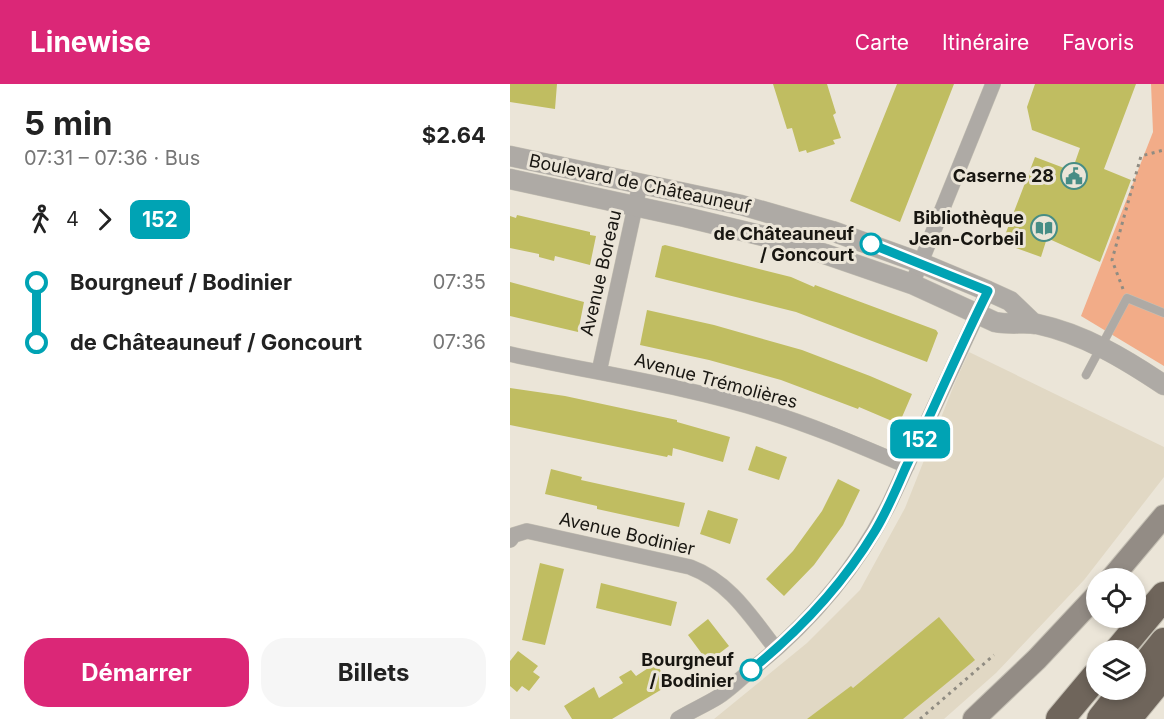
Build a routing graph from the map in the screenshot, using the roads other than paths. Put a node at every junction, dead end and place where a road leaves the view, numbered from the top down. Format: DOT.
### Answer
graph roads {
  1 [pos="993,84"];
  2 [pos="510,156"];
  3 [pos="510,179"];
  4 [pos="640,183"];
  5 [pos="636,207"];
  6 [pos="921,263"];
  7 [pos="912,285"];
  8 [pos="988,291"];
  9 [pos="1164,313"];
  10 [pos="976,314"];
  11 [pos="1034,324"];
  12 [pos="1101,347"];
  13 [pos="510,354"];
  14 [pos="599,372"];
  15 [pos="1086,375"];
  16 [pos="1164,385"];
  17 [pos="907,466"];
  18 [pos="1164,516"];
  19 [pos="510,540"];
  20 [pos="1120,568"];
  21 [pos="1164,596"];
  22 [pos="1086,607"];
  23 [pos="1127,640"];
  24 [pos="1164,642"];
  25 [pos="776,649"];
  26 [pos="1146,664"];
  27 [pos="1164,674"];
  28 [pos="1086,687"];
  29 [pos="1086,689"];
  30 [pos="1116,700"];
  31 [pos="678,719"];
  32 [pos="974,719"];
  33 [pos="1050,719"];
  34 [pos="1060,719"];
  35 [pos="1101,719"];
  36 [pos="1127,719"];
  1 -- 6 [label="street"];
  2 -- 4 [label="street, Boulevard de Châteauneuf"];
  3 -- 5 [label="street, Boulevard de Châteauneuf"];
  4 -- 5 [label="street, Avenue Boreau"];
  4 -- 6 [label="street, Boulevard de Châteauneuf"];
  5 -- 7 [label="street, Boulevard de Châteauneuf"];
  5 -- 14 [label="street, Avenue Boreau"];
  6 -- 7 [label="street"];
  6 -- 8 [label="street, Boulevard de Châteauneuf"];
  7 -- 10 [label="street, Boulevard de Châteauneuf"];
  8 -- 10 [label="street"];
  8 -- 11 [label="street, Boulevard de Châteauneuf"];
  9 -- 12 [label="lane"];
  10 -- 11 [label="street, Boulevard de Châteauneuf"];
  10 -- 17 [label="street"];
  11 -- 12 [label="street, Boulevard de Châteauneuf"];
  12 -- 15 [label="lane"];
  12 -- 16 [label="street, Boulevard de Châteauneuf"];
  13 -- 14 [label="street, Avenue Trémolières"];
  14 -- 17 [label="street, Avenue Trémolières"];
  17 -- 25 [label="street"];
  18 -- 20 [label="main road"];
  19 -- 25 [label="street, Avenue Bodinier"];
  21 -- 23 [label="highway"];
  22 -- 32 [label="main road"];
  24 -- 26 [label="highway"];
  25 -- 31 [label="street"];
  27 -- 36 [label="highway"];
  28 -- 33 [label="highway"];
  29 -- 34 [label="highway"];
  30 -- 35 [label="highway"];
}
